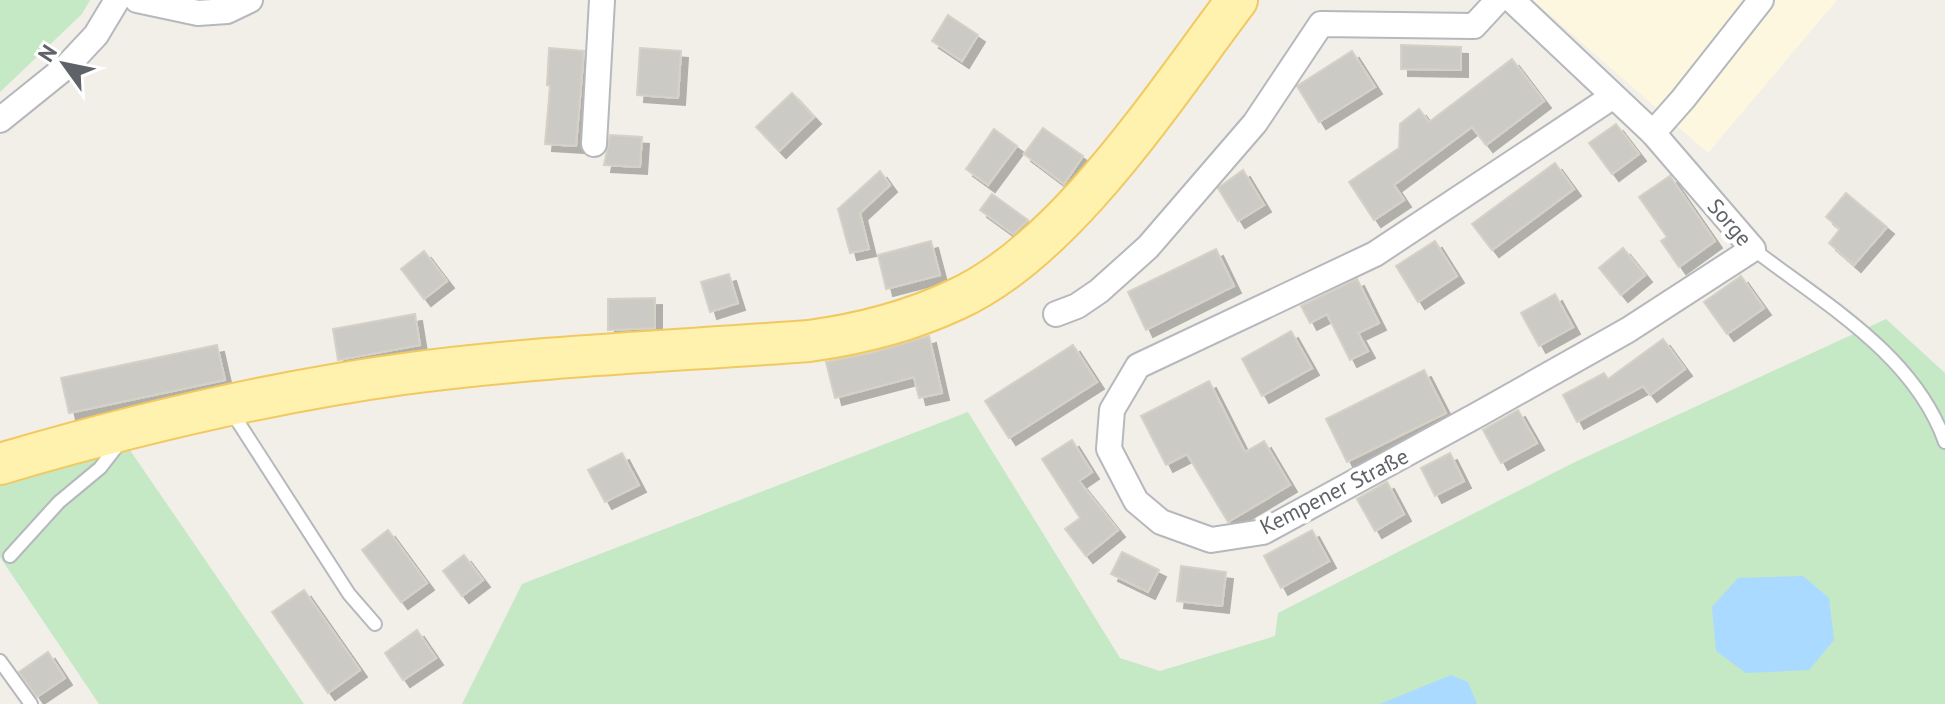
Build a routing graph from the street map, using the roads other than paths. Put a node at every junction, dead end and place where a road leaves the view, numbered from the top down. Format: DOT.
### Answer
graph roads {
  1 [pos="117,0"];
  2 [pos="137,0"];
  3 [pos="250,0"];
  4 [pos="602,0"];
  5 [pos="1237,0"];
  6 [pos="1498,0"];
  7 [pos="1512,0"];
  8 [pos="1761,0"];
  9 [pos="1612,97"];
  10 [pos="0,120"];
  11 [pos="1653,133"];
  12 [pos="594,144"];
  13 [pos="1753,249"];
  14 [pos="1056,314"];
  15 [pos="227,405"];
  16 [pos="134,425"];
  17 [pos="1945,442"];
  18 [pos="0,464"];
  19 [pos="10,556"];
  20 [pos="375,624"];
  21 [pos="0,661"];
  22 [pos="31,704"];
  1 -- 10 [label="street"];
  2 -- 3 [label="street"];
  4 -- 12 [label="street"];
  5 -- 15 [label="main road"];
  6 -- 14 [label="street"];
  7 -- 9 [label="street, Sorge"];
  8 -- 11 [label="street"];
  9 -- 11 [label="street, Sorge"];
  9 -- 13 [label="street, Kempener Straße"];
  11 -- 13 [label="street, Sorge"];
  13 -- 17 [label="lane, Sorge"];
  15 -- 16 [label="main road"];
  15 -- 20 [label="lane"];
  16 -- 18 [label="main road"];
  16 -- 19 [label="lane"];
  21 -- 22 [label="lane"];
}
